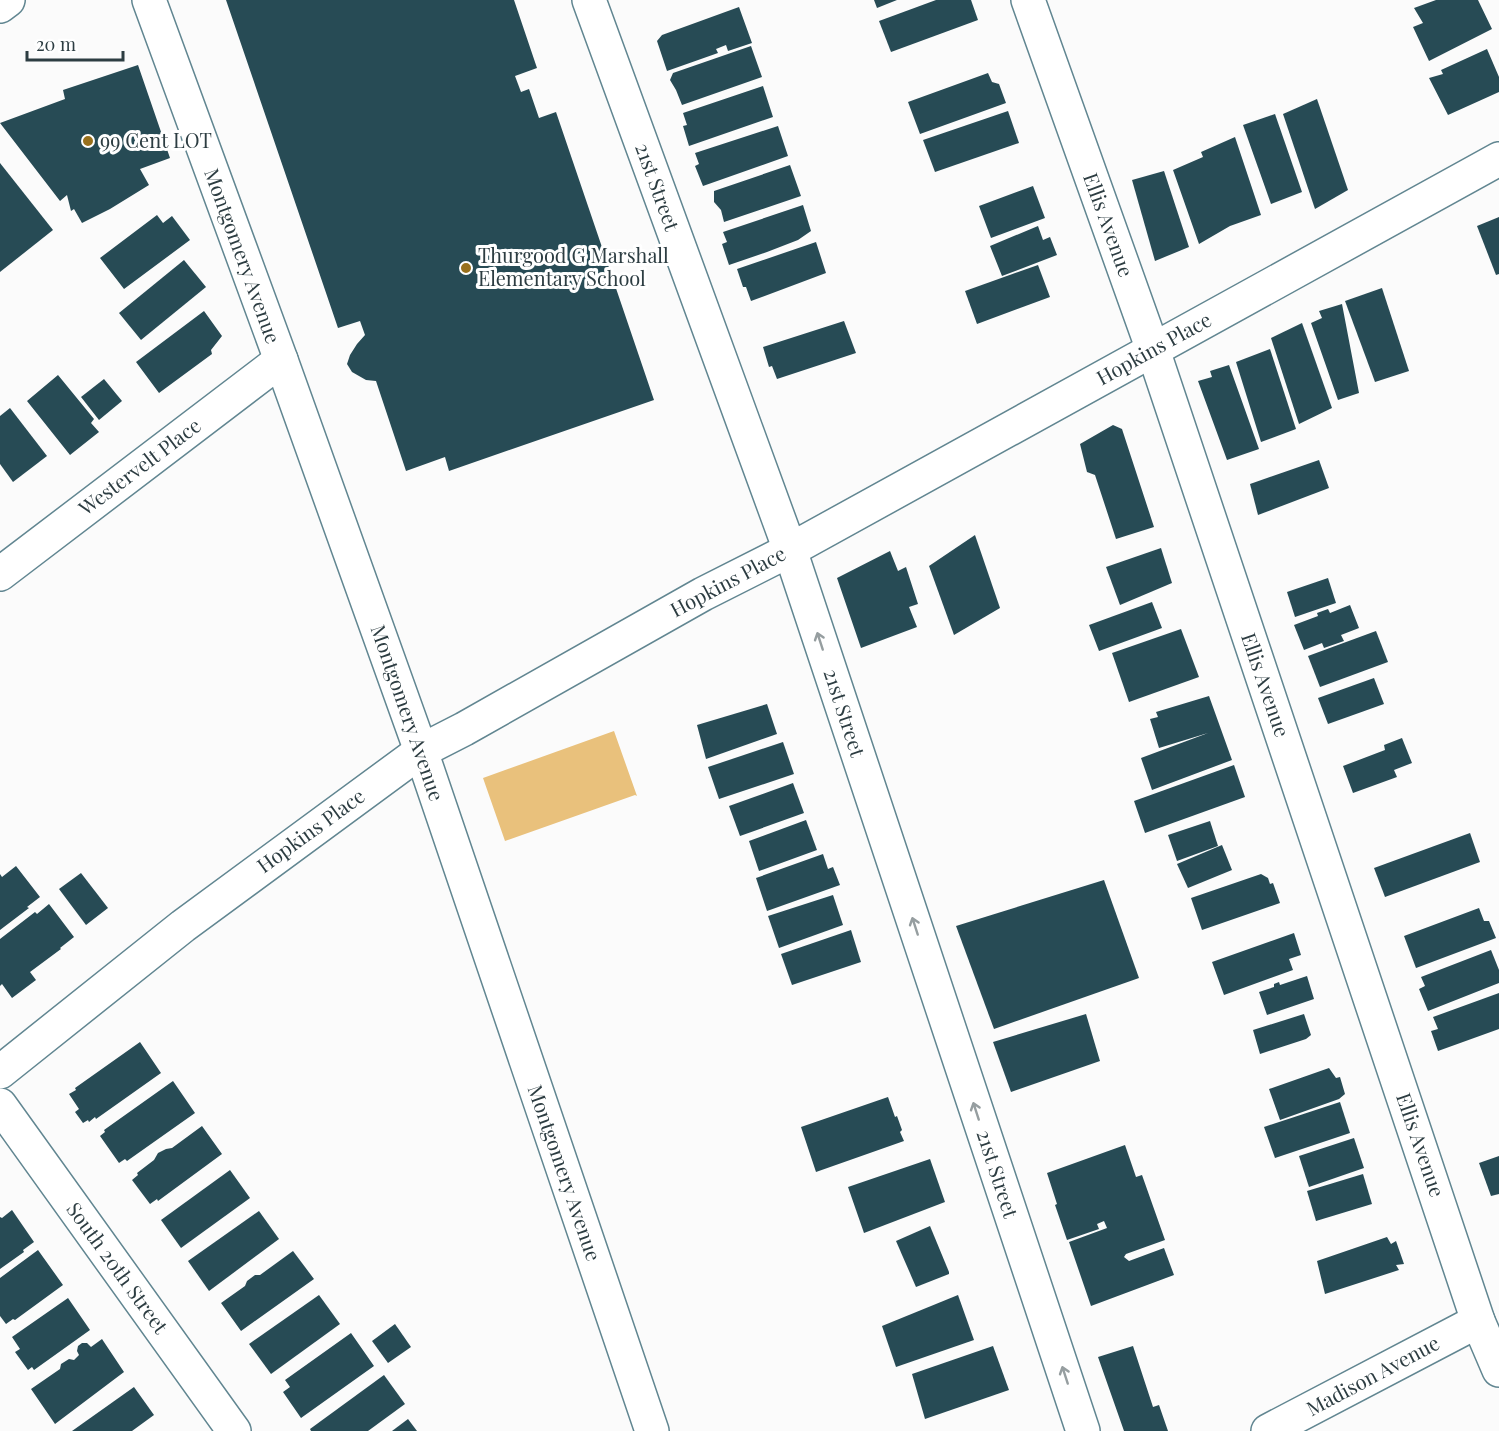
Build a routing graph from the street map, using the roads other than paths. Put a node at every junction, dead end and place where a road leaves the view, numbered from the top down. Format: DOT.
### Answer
graph roads {
  1 [pos="8,0"];
  2 [pos="149,0"];
  3 [pos="589,0"];
  4 [pos="1028,0"];
  5 [pos="0,6"];
  6 [pos="1499,159"];
  7 [pos="1153,350"];
  8 [pos="281,360"];
  9 [pos="790,550"];
  10 [pos="0,574"];
  11 [pos="421,751"];
  12 [pos="0,1072"];
  13 [pos="0,1105"];
  14 [pos="1478,1321"];
  15 [pos="1499,1370"];
  16 [pos="234,1431"];
  17 [pos="652,1431"];
  18 [pos="1083,1431"];
  19 [pos="1268,1431"];
  1 -- 5 [label="street"];
  2 -- 8 [label="street, Montgomery Avenue"];
  3 -- 9 [label="street, 21st Street"];
  4 -- 7 [label="street, Ellis Avenue"];
  6 -- 7 [label="street, Hopkins Place"];
  7 -- 9 [label="street, Hopkins Place"];
  7 -- 14 [label="street, Ellis Avenue"];
  8 -- 10 [label="street, Westervelt Place"];
  8 -- 11 [label="street, Montgomery Avenue"];
  9 -- 11 [label="street, Hopkins Place"];
  18 -- 9 [label="street, 21st Street, one-way"];
  11 -- 12 [label="street, Hopkins Place"];
  11 -- 17 [label="street, Montgomery Avenue"];
  13 -- 16 [label="street, South 20th Street"];
  14 -- 15 [label="street, Ellis Avenue"];
  14 -- 19 [label="street, Madison Avenue"];
}
